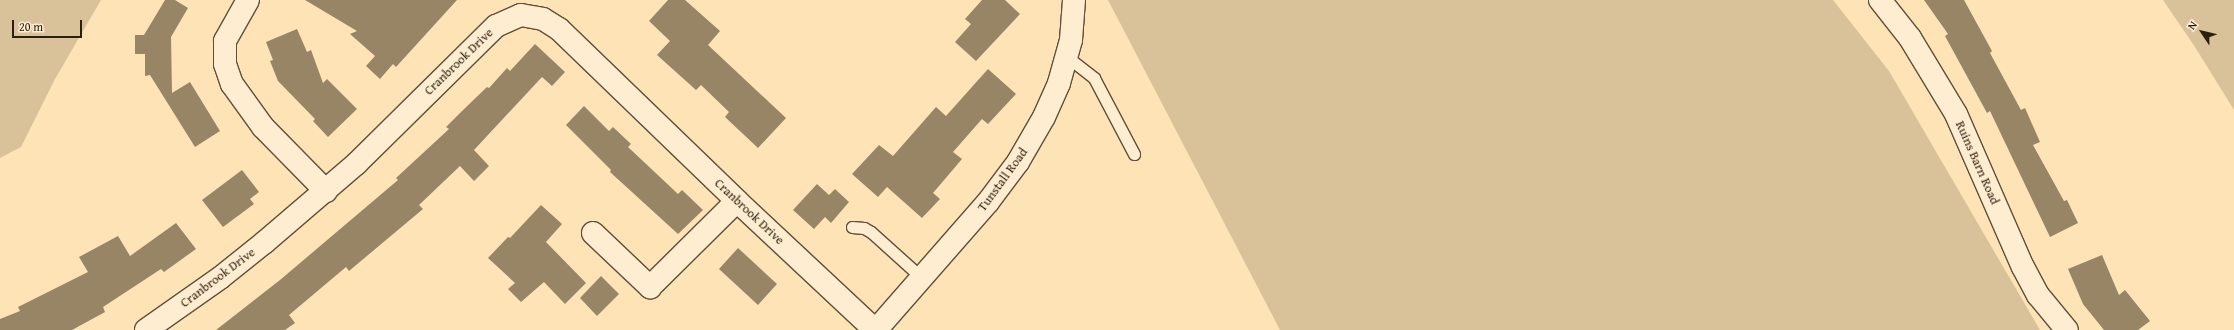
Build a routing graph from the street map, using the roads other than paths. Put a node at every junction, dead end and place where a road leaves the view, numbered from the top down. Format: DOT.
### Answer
graph roads {
  1 [pos="248,0"];
  2 [pos="1074,0"];
  3 [pos="1880,0"];
  4 [pos="522,7"];
  5 [pos="1066,56"];
  6 [pos="1134,154"];
  7 [pos="326,191"];
  8 [pos="736,201"];
  9 [pos="852,228"];
  10 [pos="593,233"];
  11 [pos="921,277"];
  12 [pos="146,330"];
  13 [pos="875,330"];
  14 [pos="2067,330"];
  1 -- 7 [label="street"];
  2 -- 5 [label="street, Tunstall Road"];
  3 -- 14 [label="street, Ruins Barn Road"];
  4 -- 7 [label="street, Cranbrook Drive"];
  4 -- 8 [label="street, Cranbrook Drive"];
  5 -- 6 [label="lane"];
  5 -- 11 [label="street, Tunstall Road"];
  7 -- 12 [label="street, Cranbrook Drive"];
  8 -- 10 [label="street"];
  8 -- 13 [label="street, Cranbrook Drive"];
  9 -- 11 [label="lane"];
  11 -- 13 [label="street, Tunstall Road"];
}
